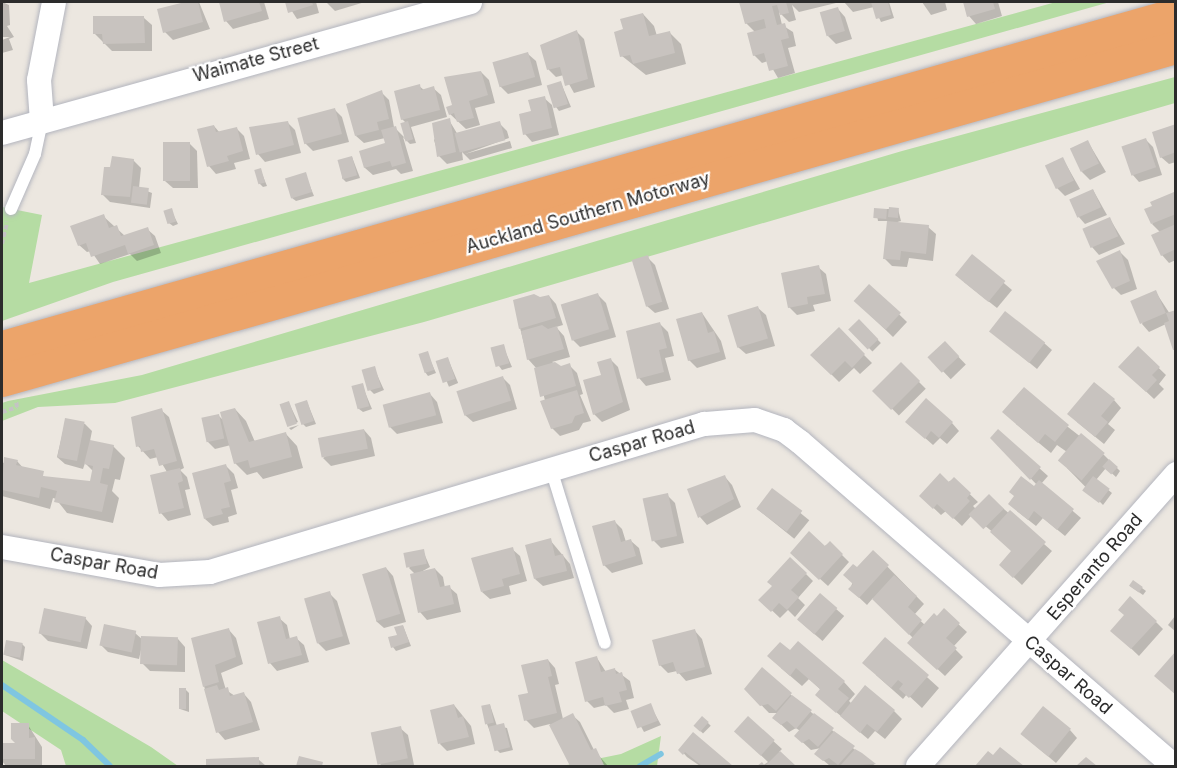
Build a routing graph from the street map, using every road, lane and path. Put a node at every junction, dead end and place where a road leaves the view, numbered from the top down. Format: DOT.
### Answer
graph roads {
  1 [pos="54,2"];
  2 [pos="470,2"];
  3 [pos="1176,15"];
  4 [pos="1176,47"];
  5 [pos="42,121"];
  6 [pos="2,133"];
  7 [pos="10,212"];
  8 [pos="2,244"];
  9 [pos="2,347"];
  10 [pos="9,390"];
  11 [pos="2,412"];
  12 [pos="551,469"];
  13 [pos="1176,474"];
  14 [pos="2,547"];
  15 [pos="605,643"];
  16 [pos="1030,643"];
  17 [pos="918,766"];
  18 [pos="1174,766"];
  1 -- 5 [label="street"];
  2 -- 5 [label="street, Waimate Street"];
  3 -- 9 [label="highway, Auckland Southern Motorway"];
  4 -- 10 [label="highway, Auckland Southern Motorway"];
  5 -- 6 [label="street, Waimate Street"];
  5 -- 7 [label="lane"];
  7 -- 8 [label="path"];
  10 -- 11 [label="path"];
  12 -- 14 [label="street, Caspar Road"];
  12 -- 15 [label="lane"];
  12 -- 16 [label="street, Caspar Road"];
  13 -- 16 [label="street, Esperanto Road"];
  16 -- 17 [label="street, Esperanto Road"];
  16 -- 18 [label="street, Caspar Road"];
}
